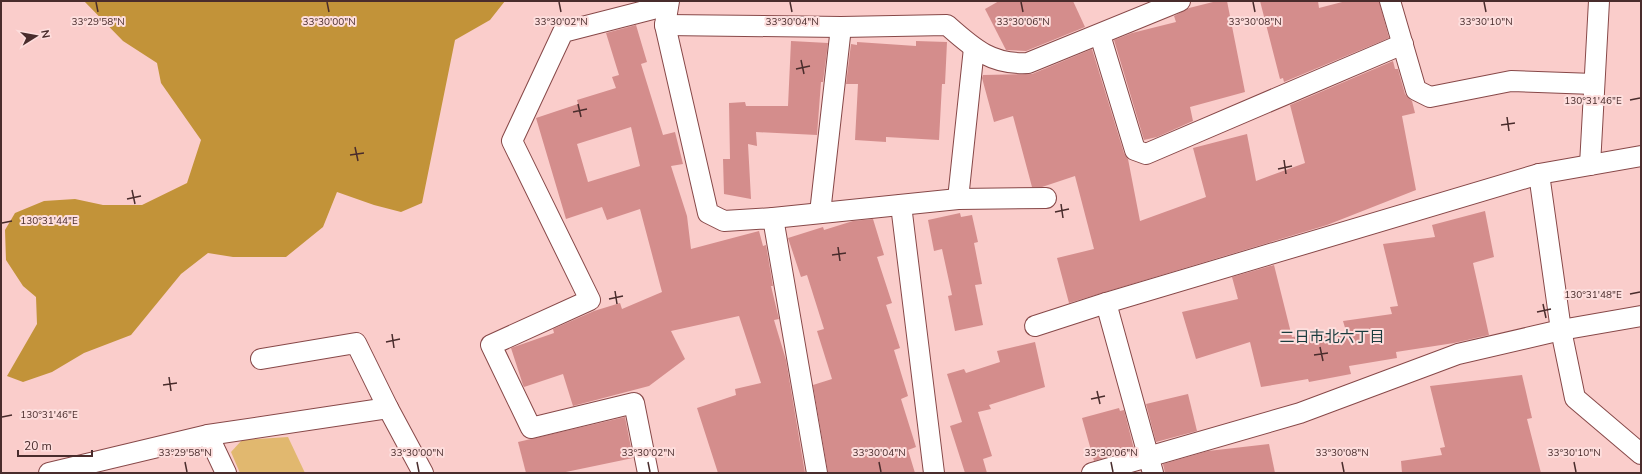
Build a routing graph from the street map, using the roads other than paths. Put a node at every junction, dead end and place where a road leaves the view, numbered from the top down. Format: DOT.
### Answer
graph roads {
  1 [pos="1180,1"];
  2 [pos="1390,1"];
  3 [pos="1599,1"];
  4 [pos="668,3"];
  5 [pos="665,25"];
  6 [pos="841,27"];
  7 [pos="1100,34"];
  8 [pos="1403,44"];
  9 [pos="974,48"];
  10 [pos="1594,84"];
  11 [pos="1641,156"];
  12 [pos="1590,165"];
  13 [pos="1539,174"];
  14 [pos="1046,198"];
  15 [pos="958,199"];
  16 [pos="901,205"];
  17 [pos="820,213"];
  18 [pos="773,218"];
  19 [pos="1106,303"];
  20 [pos="1641,316"];
  21 [pos="1035,326"];
  22 [pos="1561,330"];
  23 [pos="261,359"];
  24 [pos="388,408"];
  25 [pos="208,435"];
  26 [pos="1641,454"];
  27 [pos="1151,465"];
  28 [pos="645,472"];
  29 [pos="50,473"];
  30 [pos="226,473"];
  31 [pos="423,473"];
  32 [pos="817,473"];
  33 [pos="934,473"];
  34 [pos="1092,473"];
  1 -- 7 [label="street"];
  2 -- 8 [label="street"];
  3 -- 10 [label="street"];
  4 -- 5 [label="street"];
  4 -- 28 [label="street"];
  5 -- 6 [label="street"];
  5 -- 18 [label="street"];
  6 -- 9 [label="street"];
  6 -- 17 [label="street"];
  7 -- 8 [label="street"];
  7 -- 9 [label="street"];
  8 -- 10 [label="street"];
  9 -- 15 [label="street"];
  10 -- 12 [label="street"];
  11 -- 12 [label="street"];
  12 -- 13 [label="street"];
  13 -- 19 [label="street"];
  13 -- 22 [label="street"];
  14 -- 15 [label="street"];
  15 -- 16 [label="street"];
  16 -- 17 [label="street"];
  16 -- 33 [label="street"];
  17 -- 18 [label="street"];
  18 -- 32 [label="street"];
  19 -- 21 [label="street"];
  19 -- 27 [label="street"];
  20 -- 22 [label="street"];
  22 -- 26 [label="street"];
  22 -- 27 [label="street"];
  23 -- 24 [label="street"];
  24 -- 25 [label="street"];
  24 -- 31 [label="street"];
  25 -- 29 [label="street"];
  25 -- 30 [label="street"];
  27 -- 34 [label="street"];
}
